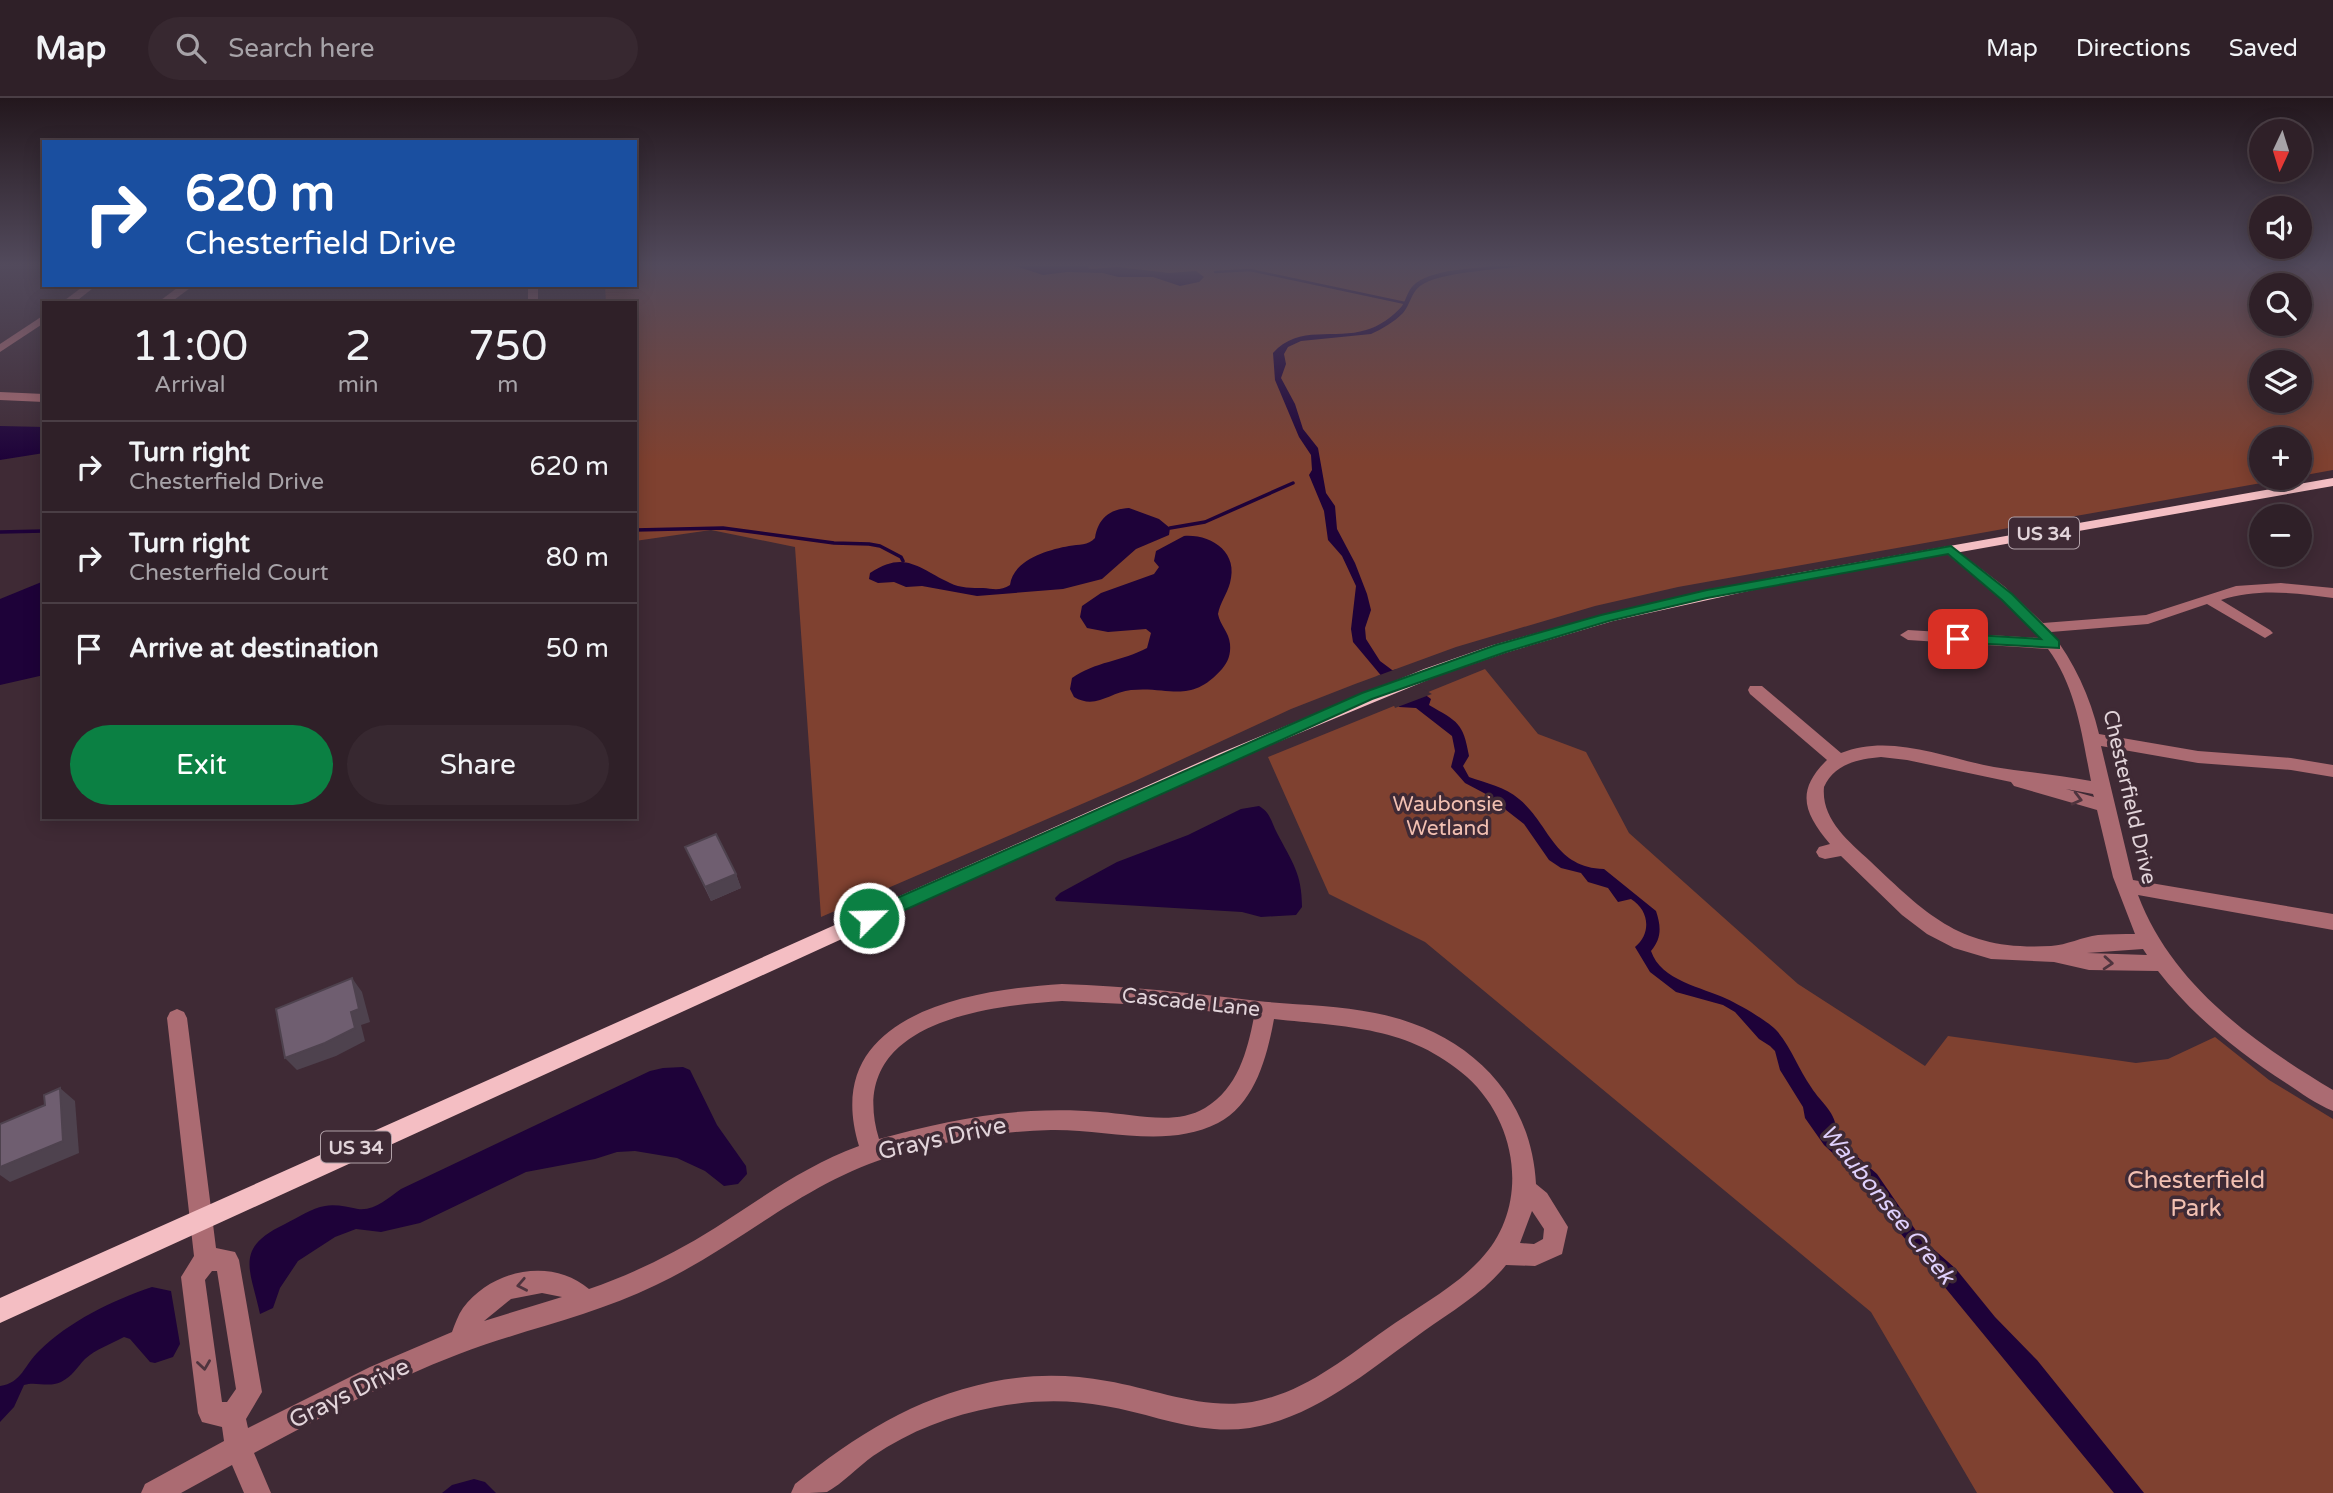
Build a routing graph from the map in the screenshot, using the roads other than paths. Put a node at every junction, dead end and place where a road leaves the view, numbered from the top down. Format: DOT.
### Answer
graph roads {
  1 [pos="27,330"];
  2 [pos="0,349"];
  3 [pos="0,397"];
  4 [pos="42,398"];
  5 [pos="0,403"];
  6 [pos="2333,482"];
  7 [pos="1951,550"];
  8 [pos="2333,593"];
  9 [pos="2209,599"];
  10 [pos="2038,628"];
  11 [pos="2265,633"];
  12 [pos="1908,635"];
  13 [pos="2054,645"];
  14 [pos="1756,690"];
  15 [pos="2093,739"];
  16 [pos="1838,760"];
  17 [pos="2333,771"];
  18 [pos="2103,798"];
  19 [pos="1844,849"];
  20 [pos="1825,852"];
  21 [pos="2126,886"];
  22 [pos="2333,922"];
  23 [pos="2149,941"];
  24 [pos="2054,954"];
  25 [pos="2163,963"];
  26 [pos="1266,1010"];
  27 [pos="177,1018"];
  28 [pos="2333,1101"];
  29 [pos="872,1151"];
  30 [pos="1525,1189"];
  31 [pos="200,1217"];
  32 [pos="1503,1253"];
  33 [pos="206,1259"];
  34 [pos="585,1301"];
  35 [pos="0,1311"];
  36 [pos="461,1341"];
  37 [pos="233,1416"];
  38 [pos="238,1448"];
  39 [pos="154,1493"];
  40 [pos="258,1493"];
  41 [pos="804,1493"];
  1 -- 2 [label="street"];
  3 -- 4 [label="street"];
  4 -- 5 [label="street"];
  6 -- 7 [label="main road, US 34"];
  7 -- 10 [label="street, Chesterfield Drive"];
  7 -- 31 [label="main road, US 34"];
  8 -- 9 [label="street"];
  9 -- 10 [label="street"];
  9 -- 11 [label="street"];
  10 -- 13 [label="street, Chesterfield Drive"];
  12 -- 13 [label="street"];
  13 -- 15 [label="street, Chesterfield Drive"];
  14 -- 16 [label="street"];
  15 -- 17 [label="street"];
  15 -- 18 [label="street, Chesterfield Drive"];
  16 -- 18 [label="street"];
  16 -- 19 [label="street"];
  18 -- 21 [label="street, Chesterfield Drive"];
  19 -- 20 [label="street"];
  19 -- 24 [label="street"];
  21 -- 22 [label="street"];
  21 -- 23 [label="street, Chesterfield Drive"];
  23 -- 24 [label="street"];
  23 -- 25 [label="street, Chesterfield Drive"];
  24 -- 25 [label="street, one-way"];
  25 -- 28 [label="street, Chesterfield Drive"];
  26 -- 29 [label="street, Grays Drive"];
  26 -- 29 [label="street, Cascade Lane"];
  26 -- 30 [label="street, Cascade Lane"];
  27 -- 31 [label="street"];
  29 -- 34 [label="street, Grays Drive"];
  30 -- 32 [label="street, Cascade Lane"];
  30 -- 32 [label="street"];
  31 -- 33 [label="street"];
  31 -- 35 [label="main road, US 34"];
  32 -- 41 [label="street, Cascade Lane"];
  33 -- 37 [label="street, one-way"];
  33 -- 37 [label="street"];
  34 -- 36 [label="street, Grays Drive"];
  34 -- 36 [label="street, one-way"];
  36 -- 38 [label="street, Grays Drive"];
  37 -- 38 [label="street"];
  38 -- 39 [label="street, Grays Drive"];
  38 -- 40 [label="street"];
}
